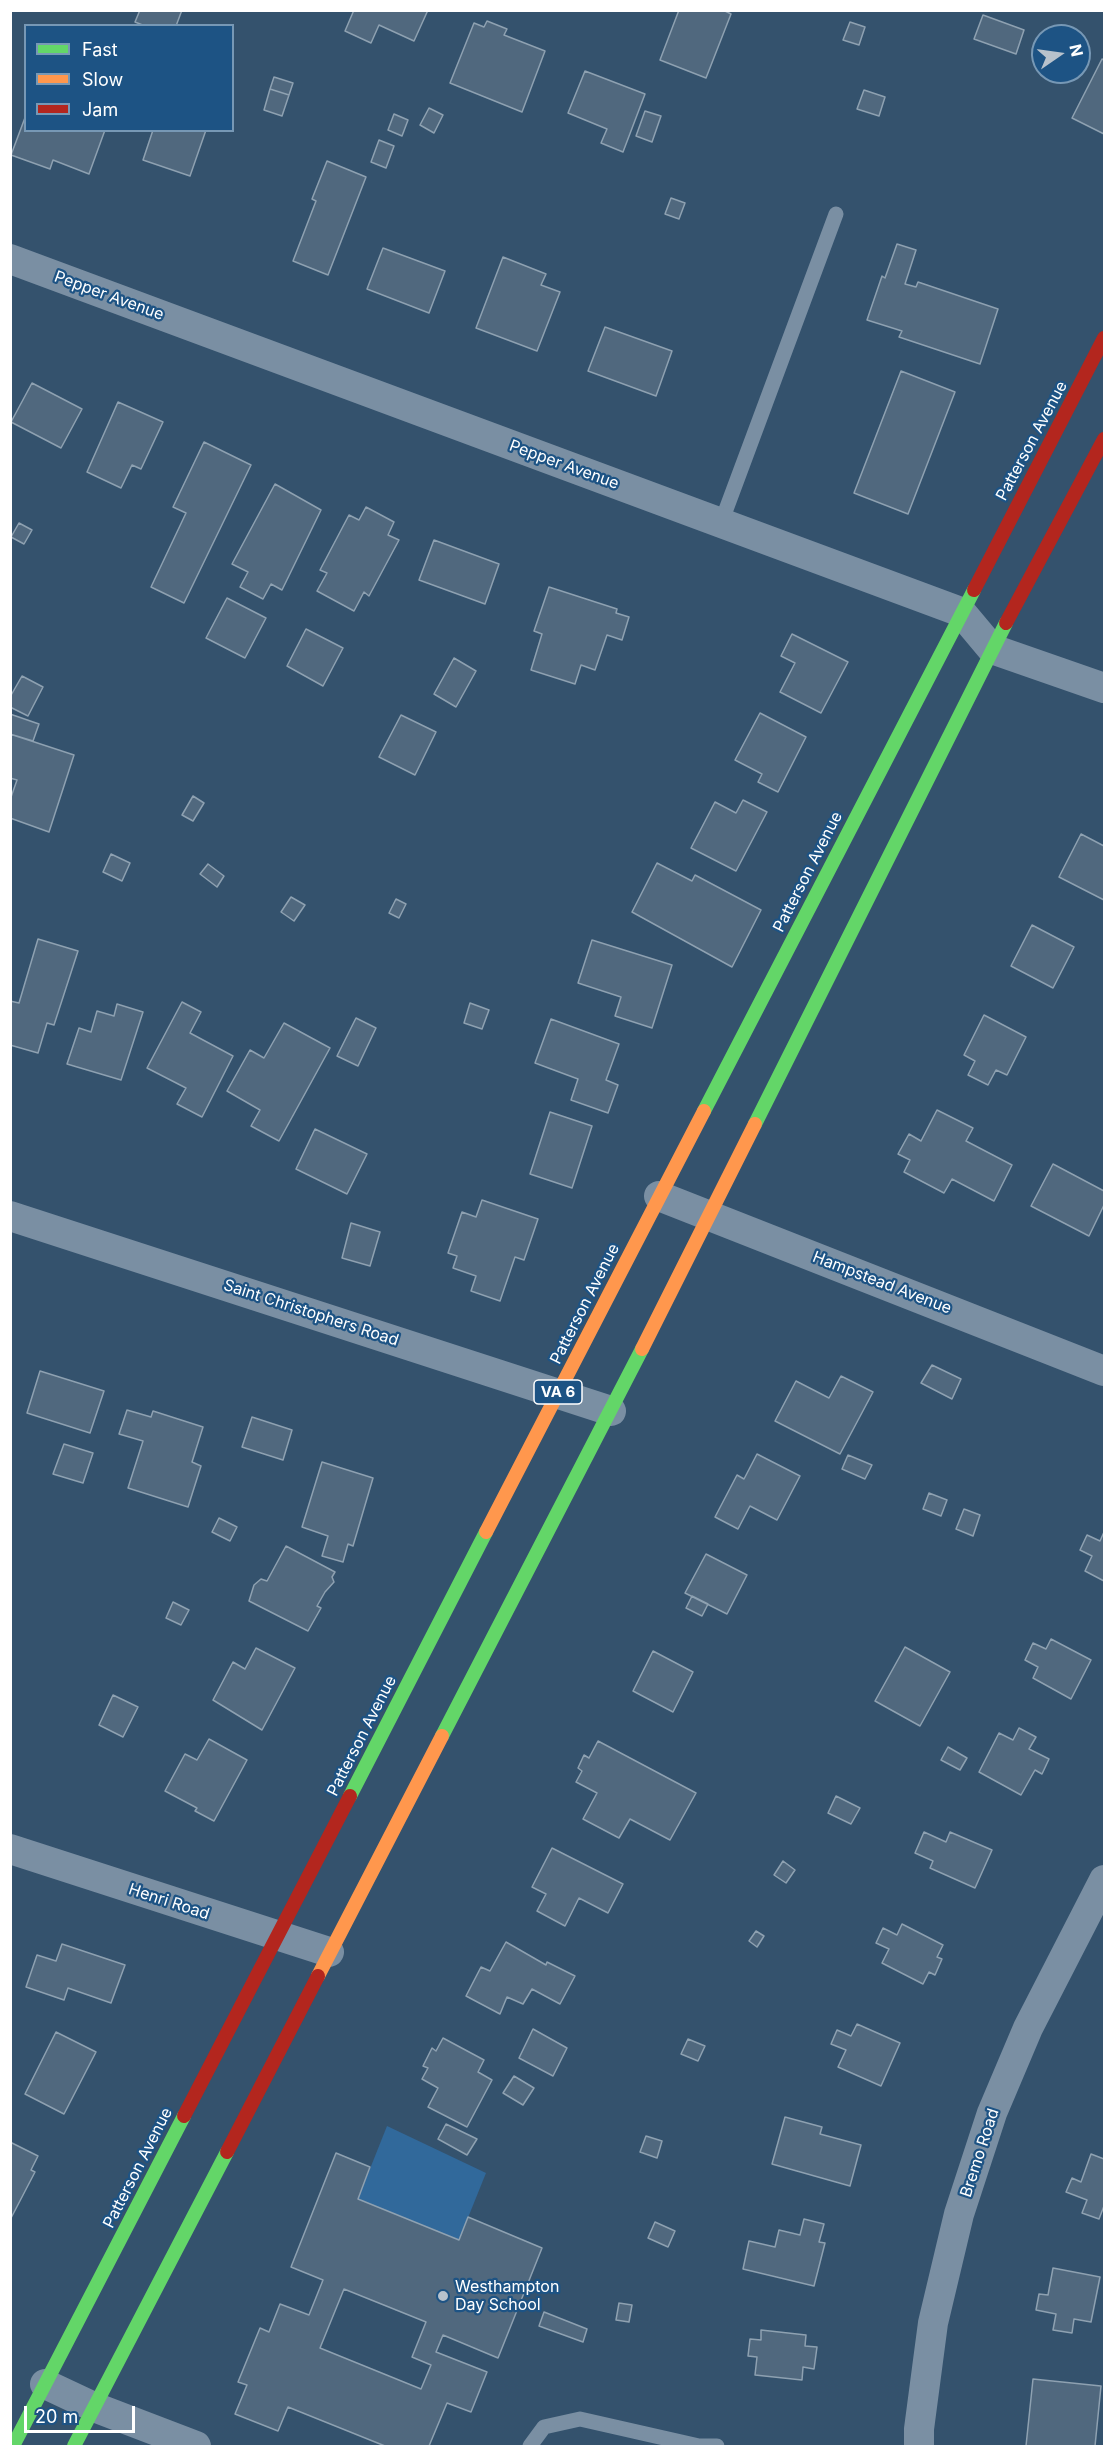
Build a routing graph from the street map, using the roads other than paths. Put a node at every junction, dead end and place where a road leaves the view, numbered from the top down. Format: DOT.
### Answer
graph roads {
  1 [pos="836,214"];
  2 [pos="10,259"];
  3 [pos="1104,338"];
  4 [pos="1104,439"];
  5 [pos="721,524"];
  6 [pos="961,612"];
  7 [pos="992,649"];
  8 [pos="1104,688"];
  9 [pos="659,1196"];
  10 [pos="10,1216"];
  11 [pos="710,1216"];
  12 [pos="1104,1371"];
  13 [pos="557,1393"];
  14 [pos="611,1411"];
  15 [pos="10,1849"];
  16 [pos="1104,1880"];
  17 [pos="276,1937"];
  18 [pos="329,1952"];
  19 [pos="45,2384"];
  20 [pos="94,2407"];
  21 [pos="13,2446"];
  22 [pos="74,2446"];
  23 [pos="196,2446"];
  24 [pos="530,2446"];
  25 [pos="717,2446"];
  26 [pos="919,2446"];
  1 -- 5 [label="lane"];
  2 -- 5 [label="street, Pepper Avenue"];
  3 -- 6 [label="main road, Patterson Avenue / VA 6"];
  4 -- 7 [label="main road"];
  5 -- 6 [label="street, Pepper Avenue"];
  6 -- 7 [label="street, Pepper Avenue"];
  6 -- 9 [label="main road, Patterson Avenue / VA 6"];
  7 -- 8 [label="street"];
  7 -- 11 [label="main road"];
  9 -- 11 [label="street, Hampstead Avenue"];
  9 -- 13 [label="main road, Patterson Avenue / VA 6"];
  10 -- 13 [label="street, Saint Christophers Road"];
  11 -- 12 [label="street, Hampstead Avenue"];
  11 -- 14 [label="main road"];
  13 -- 14 [label="street, Saint Christophers Road"];
  13 -- 17 [label="main road, Patterson Avenue / VA 6"];
  14 -- 18 [label="main road"];
  15 -- 17 [label="street, Henri Road"];
  16 -- 26 [label="street, Bremo Road"];
  17 -- 18 [label="street, Henri Road"];
  17 -- 19 [label="main road, Patterson Avenue / VA 6"];
  18 -- 20 [label="main road"];
  19 -- 20 [label="street"];
  19 -- 21 [label="main road, Patterson Avenue / VA 6"];
  20 -- 22 [label="main road"];
  20 -- 23 [label="street"];
  24 -- 25 [label="lane"];
}
